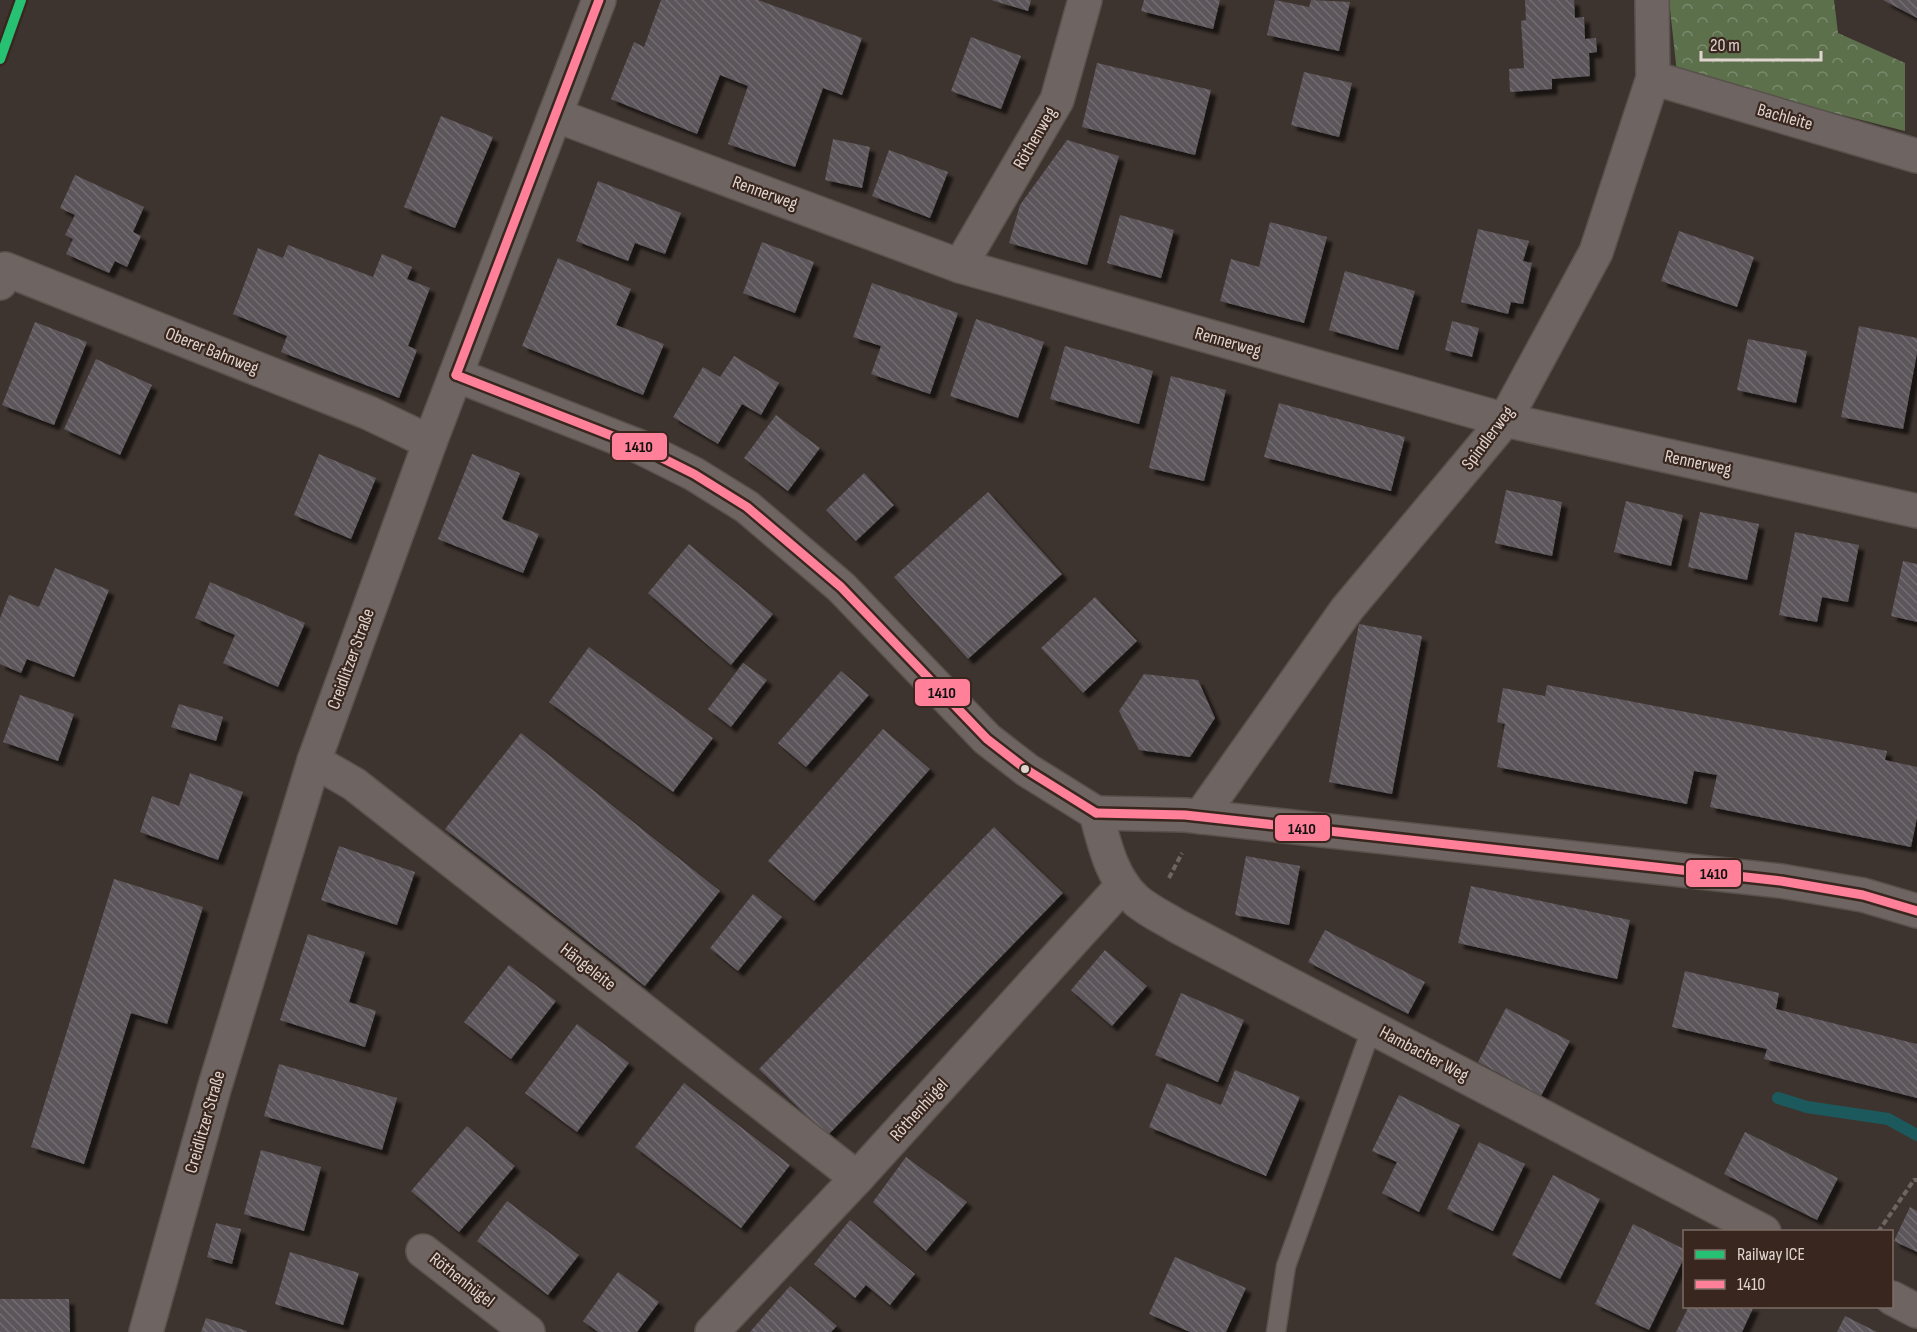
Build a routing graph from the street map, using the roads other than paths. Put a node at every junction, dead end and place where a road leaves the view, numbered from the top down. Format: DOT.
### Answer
graph roads {
  1 [pos="599,0"];
  2 [pos="1085,0"];
  3 [pos="1652,0"];
  4 [pos="1653,78"];
  5 [pos="555,115"];
  6 [pos="1917,156"];
  7 [pos="960,266"];
  8 [pos="0,283"];
  9 [pos="456,375"];
  10 [pos="1505,420"];
  11 [pos="430,442"];
  12 [pos="1917,511"];
  13 [pos="314,761"];
  14 [pos="1096,813"];
  15 [pos="1200,817"];
  16 [pos="1130,892"];
  17 [pos="1917,911"];
  18 [pos="1372,1027"];
  19 [pos="857,1178"];
  20 [pos="1760,1230"];
  21 [pos="423,1251"];
  22 [pos="1893,1299"];
  23 [pos="1917,1311"];
  24 [pos="147,1332"];
  25 [pos="528,1332"];
  26 [pos="712,1332"];
  27 [pos="1276,1332"];
  1 -- 5 [label="street, Creidlitzer Straße"];
  2 -- 7 [label="street, Röthenweg"];
  3 -- 4 [label="street, Spindlerweg"];
  4 -- 6 [label="street, Bachleite"];
  4 -- 10 [label="street, Spindlerweg"];
  5 -- 7 [label="street, Rennerweg"];
  5 -- 9 [label="street, Creidlitzer Straße"];
  7 -- 10 [label="street, Rennerweg"];
  8 -- 11 [label="street, Oberer Bahnweg"];
  9 -- 11 [label="street, Creidlitzer Straße"];
  9 -- 14 [label="street"];
  10 -- 12 [label="street, Rennerweg"];
  10 -- 15 [label="street, Spindlerweg"];
  11 -- 13 [label="street, Creidlitzer Straße"];
  13 -- 19 [label="street, Hängeleite"];
  13 -- 24 [label="street, Creidlitzer Straße"];
  14 -- 15 [label="street"];
  14 -- 16 [label="street"];
  15 -- 17 [label="street"];
  16 -- 18 [label="street, Hambacher Weg"];
  16 -- 19 [label="street, Röthenhügel"];
  18 -- 20 [label="street, Hambacher Weg"];
  18 -- 27 [label="lane"];
  19 -- 26 [label="street, Röthenhügel"];
  21 -- 25 [label="street, Röthenhügel"];
  22 -- 23 [label="street"];
}
